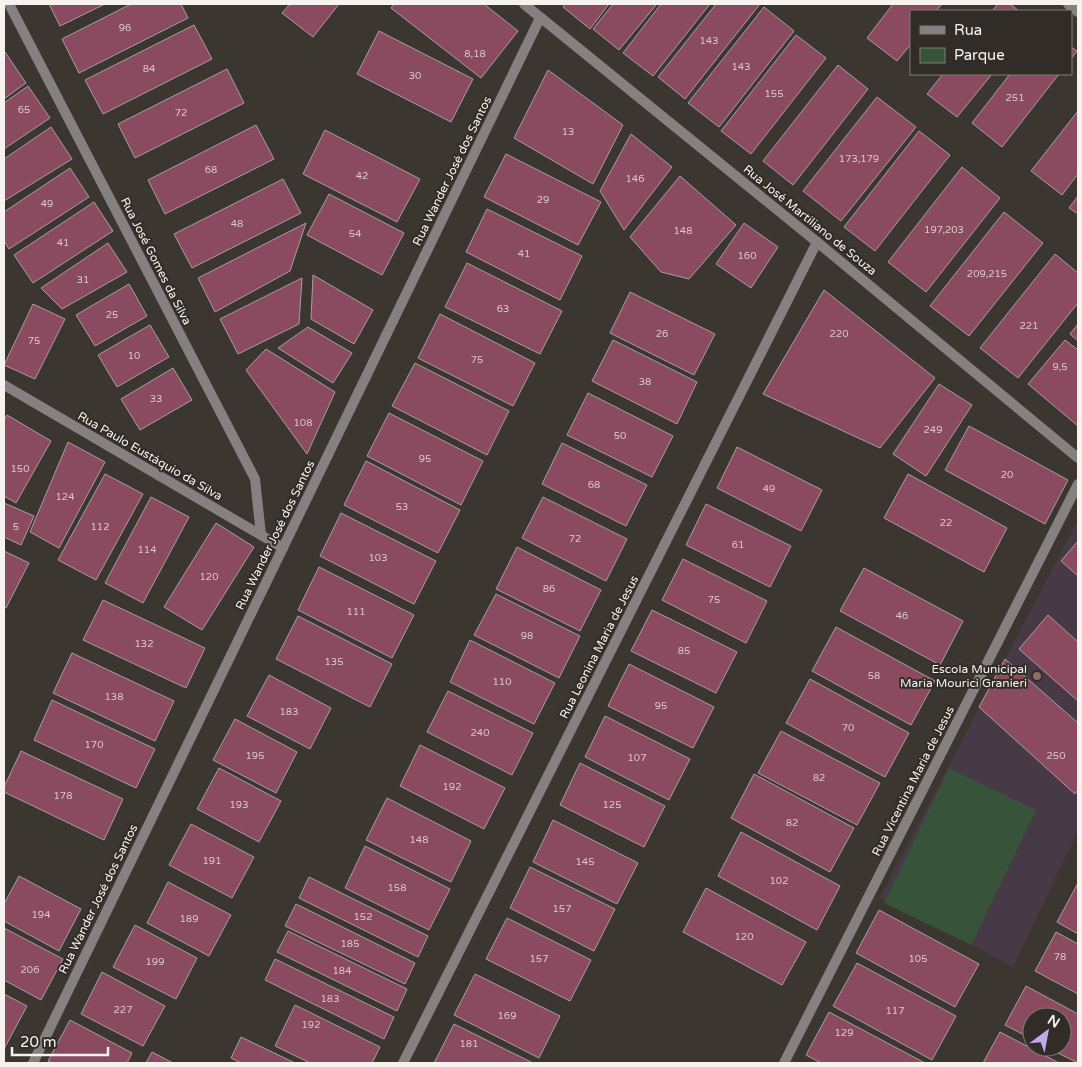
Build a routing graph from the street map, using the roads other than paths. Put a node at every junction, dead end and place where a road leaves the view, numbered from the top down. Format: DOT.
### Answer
graph roads {
  1 [pos="9,4"];
  2 [pos="524,4"];
  3 [pos="1068,4"];
  4 [pos="1078,12"];
  5 [pos="540,18"];
  6 [pos="817,242"];
  7 [pos="4,385"];
  8 [pos="1078,458"];
  9 [pos="1078,484"];
  10 [pos="261,536"];
  11 [pos="283,548"];
  12 [pos="33,1063"];
  13 [pos="403,1063"];
  14 [pos="784,1063"];
  1 -- 10 [label="street, Rua José Gomes da Silva"];
  2 -- 5 [label="street, Rua José Martiliano de Souza"];
  3 -- 4 [label="street"];
  5 -- 6 [label="street, Rua José Martiliano de Souza"];
  5 -- 11 [label="street, Rua Wander José dos Santos"];
  6 -- 8 [label="street, Rua José Martiliano de Souza"];
  6 -- 13 [label="street, Rua Leonina Maria de Jesus"];
  7 -- 10 [label="street, Rua Paulo Eustáquio da Silva"];
  9 -- 14 [label="street, Rua Vicentina Maria de Jesus"];
  10 -- 11 [label="street, Rua Paulo Eustáquio da Silva"];
  11 -- 12 [label="street, Rua Wander José dos Santos"];
}
